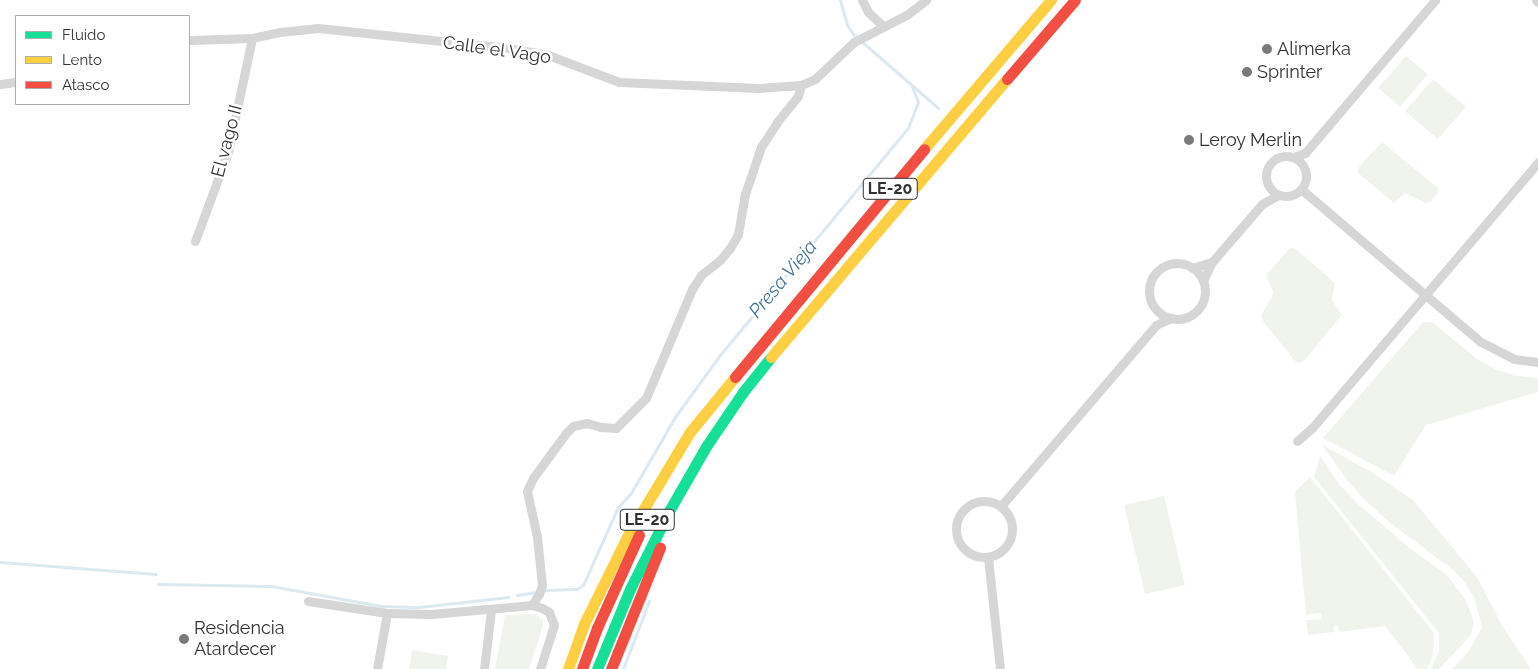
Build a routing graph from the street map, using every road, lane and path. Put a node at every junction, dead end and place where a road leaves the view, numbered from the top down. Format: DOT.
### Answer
graph roads {
  1 [pos="926,0"];
  2 [pos="1051,0"];
  3 [pos="1075,0"];
  4 [pos="1435,0"];
  5 [pos="864,2"];
  6 [pos="883,26"];
  7 [pos="252,38"];
  8 [pos="190,40"];
  9 [pos="15,82"];
  10 [pos="0,84"];
  11 [pos="801,85"];
  12 [pos="1304,153"];
  13 [pos="1293,157"];
  14 [pos="1538,162"];
  15 [pos="1303,165"];
  16 [pos="1268,187"];
  17 [pos="1301,189"];
  18 [pos="1278,195"];
  19 [pos="1262,204"];
  20 [pos="195,241"];
  21 [pos="1212,262"];
  22 [pos="1192,268"];
  23 [pos="1203,281"];
  24 [pos="1424,294"];
  25 [pos="1157,310"];
  26 [pos="1172,318"];
  27 [pos="1156,325"];
  28 [pos="784,342"];
  29 [pos="1538,362"];
  30 [pos="732,382"];
  31 [pos="1297,441"];
  32 [pos="1001,506"];
  33 [pos="988,557"];
  34 [pos="308,601"];
  35 [pos="532,605"];
  36 [pos="492,610"];
  37 [pos="387,613"];
  38 [pos="377,669"];
  39 [pos="484,669"];
  40 [pos="540,669"];
  41 [pos="568,669"];
  42 [pos="582,669"];
  43 [pos="597,669"];
  44 [pos="612,669"];
  45 [pos="1000,669"];
  1 -- 6 [label="street, Calle el Vago"];
  2 -- 30 [label="highway, LE-20"];
  3 -- 28 [label="highway, LE-20"];
  4 -- 12 [label="street"];
  5 -- 6 [label="street"];
  6 -- 11 [label="street, Calle el Vago"];
  7 -- 8 [label="street, Calle el Vago"];
  7 -- 11 [label="street, Calle el Vago"];
  7 -- 20 [label="street, El vago II"];
  9 -- 10 [label="street"];
  11 -- 35 [label="street"];
  12 -- 13 [label="street"];
  12 -- 15 [label="street"];
  13 -- 15 [label="street"];
  13 -- 16 [label="street"];
  14 -- 24 [label="street"];
  15 -- 17 [label="street"];
  16 -- 18 [label="street"];
  16 -- 19 [label="street"];
  17 -- 18 [label="street"];
  17 -- 24 [label="street"];
  18 -- 19 [label="street"];
  19 -- 21 [label="street"];
  21 -- 22 [label="street"];
  21 -- 23 [label="street"];
  22 -- 23 [label="street"];
  22 -- 25 [label="street"];
  23 -- 26 [label="street"];
  24 -- 29 [label="street"];
  24 -- 31 [label="street"];
  25 -- 26 [label="street"];
  25 -- 27 [label="street"];
  26 -- 27 [label="street"];
  27 -- 32 [label="street"];
  28 -- 43 [label="highway, LE-20"];
  28 -- 44 [label="highway"];
  30 -- 41 [label="highway"];
  30 -- 42 [label="highway, LE-20"];
  32 -- 33 [label="street"];
  32 -- 33 [label="street"];
  33 -- 45 [label="street"];
  34 -- 37 [label="street"];
  35 -- 36 [label="street"];
  35 -- 40 [label="street"];
  36 -- 37 [label="street"];
  36 -- 39 [label="street"];
  37 -- 38 [label="street"];
}
